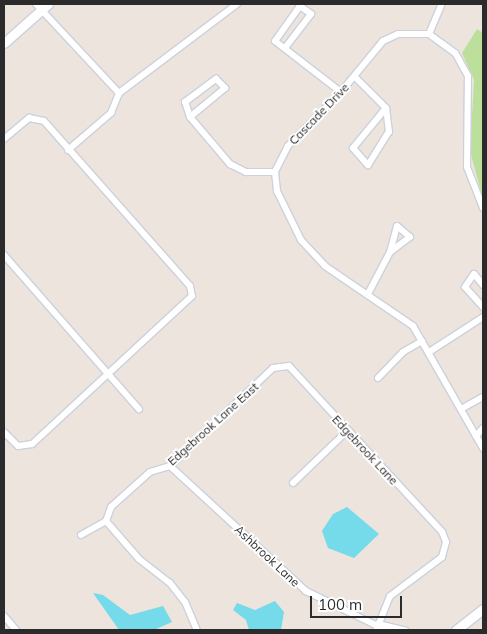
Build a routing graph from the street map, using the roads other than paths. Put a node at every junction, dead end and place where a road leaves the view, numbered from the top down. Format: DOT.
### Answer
graph roads {
  1 [pos="237,4"];
  2 [pos="442,4"];
  3 [pos="42,6"];
  4 [pos="428,34"];
  5 [pos="4,44"];
  6 [pos="285,48"];
  7 [pos="355,77"];
  8 [pos="342,92"];
  9 [pos="119,93"];
  10 [pos="386,108"];
  11 [pos="190,117"];
  12 [pos="4,139"];
  13 [pos="68,150"];
  14 [pos="275,172"];
  15 [pos="483,208"];
  16 [pos="390,252"];
  17 [pos="4,255"];
  18 [pos="483,285"];
  19 [pos="369,292"];
  20 [pos="483,307"];
  21 [pos="483,317"];
  22 [pos="422,341"];
  23 [pos="429,352"];
  24 [pos="280,365"];
  25 [pos="109,374"];
  26 [pos="378,378"];
  27 [pos="483,397"];
  28 [pos="139,409"];
  29 [pos="461,409"];
  30 [pos="483,428"];
  31 [pos="4,432"];
  32 [pos="346,432"];
  33 [pos="476,436"];
  34 [pos="483,448"];
  35 [pos="170,466"];
  36 [pos="293,483"];
  37 [pos="106,522"];
  38 [pos="81,535"];
  39 [pos="483,609"];
  40 [pos="4,616"];
  41 [pos="377,627"];
  42 [pos="16,630"];
  43 [pos="196,630"];
  44 [pos="386,630"];
  45 [pos="405,630"];
  46 [pos="456,630"];
  1 -- 9 [label="street"];
  2 -- 4 [label="street"];
  3 -- 5 [label="street"];
  3 -- 9 [label="street"];
  4 -- 7 [label="street, Cascade Drive"];
  4 -- 15 [label="street"];
  6 -- 6 [label="street"];
  6 -- 8 [label="street"];
  7 -- 8 [label="street, Cascade Drive"];
  7 -- 10 [label="street"];
  8 -- 14 [label="street, Cascade Drive"];
  9 -- 13 [label="street"];
  10 -- 10 [label="street"];
  11 -- 11 [label="street"];
  11 -- 14 [label="street"];
  12 -- 13 [label="street"];
  13 -- 25 [label="street"];
  14 -- 19 [label="street"];
  16 -- 19 [label="street"];
  17 -- 25 [label="street"];
  18 -- 20 [label="street"];
  19 -- 22 [label="street"];
  21 -- 23 [label="street"];
  22 -- 23 [label="street"];
  22 -- 26 [label="street"];
  23 -- 29 [label="street"];
  24 -- 32 [label="street, Edgebrook Lane"];
  24 -- 35 [label="street, Edgebrook Lane East"];
  25 -- 28 [label="street"];
  25 -- 31 [label="street"];
  27 -- 29 [label="street"];
  29 -- 33 [label="street"];
  30 -- 33 [label="street"];
  32 -- 36 [label="street"];
  32 -- 41 [label="street, Edgebrook Lane"];
  33 -- 34 [label="street"];
  35 -- 37 [label="street, Edgebrook Lane East"];
  35 -- 41 [label="street, Ashbrook Lane"];
  37 -- 38 [label="street"];
  37 -- 43 [label="street"];
  39 -- 46 [label="street"];
  40 -- 42 [label="street"];
  41 -- 44 [label="street, Ashbrook Lane"];
  41 -- 45 [label="street, Ashbrook Lane"];
}
